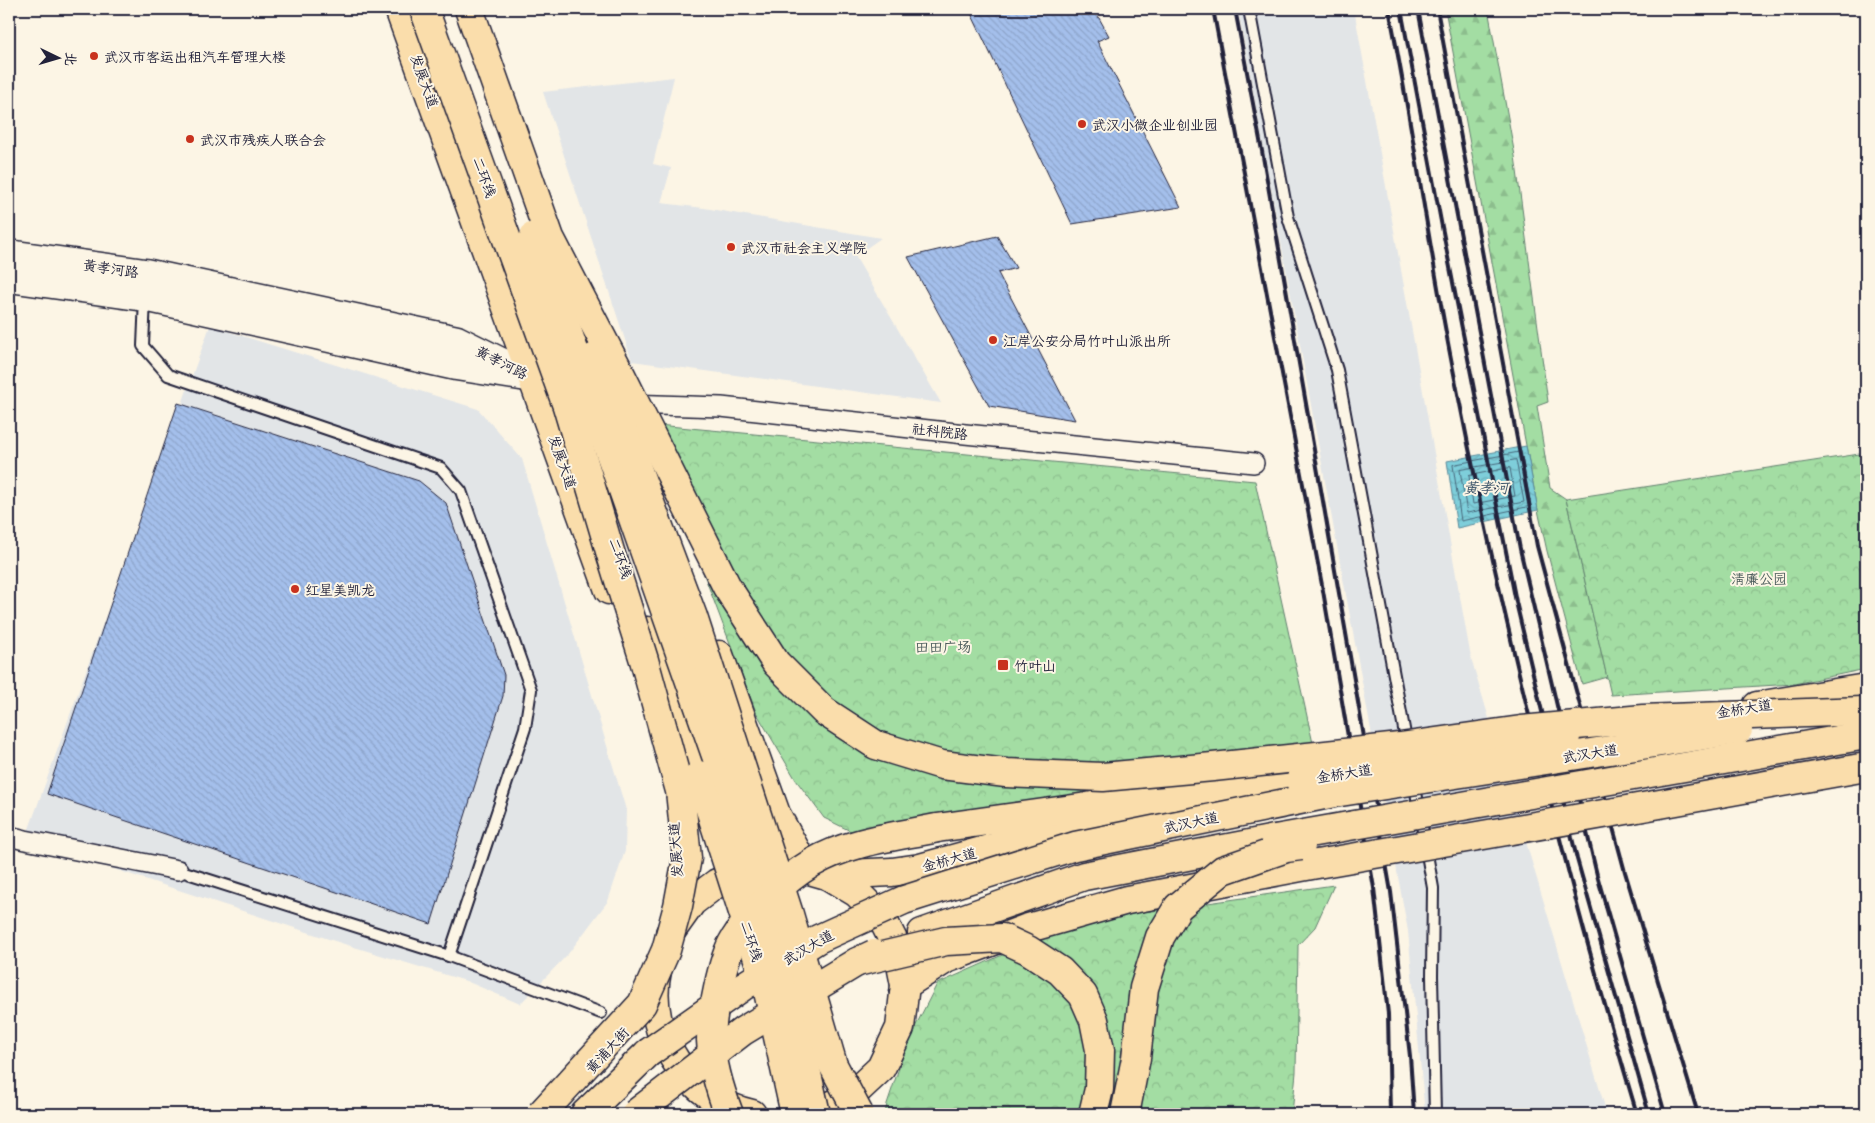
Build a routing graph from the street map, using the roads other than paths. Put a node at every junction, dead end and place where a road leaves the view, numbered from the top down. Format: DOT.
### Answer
graph roads {
  1 [pos="399,9"];
  2 [pos="424,9"];
  3 [pos="452,9"];
  4 [pos="469,9"];
  5 [pos="477,9"];
  6 [pos="1249,9"];
  7 [pos="550,238"];
  8 [pos="9,254"];
  9 [pos="9,278"];
  10 [pos="145,297"];
  11 [pos="533,378"];
  12 [pos="626,404"];
  13 [pos="567,406"];
  14 [pos="1254,463"];
  15 [pos="1865,711"];
  16 [pos="1400,747"];
  17 [pos="1866,767"];
  18 [pos="699,775"];
  19 [pos="1396,817"];
  20 [pos="9,836"];
  21 [pos="178,870"];
  22 [pos="816,872"];
  23 [pos="673,926"];
  24 [pos="449,956"];
  25 [pos="857,962"];
  26 [pos="655,979"];
  27 [pos="905,985"];
  28 [pos="601,1013"];
  29 [pos="881,1068"];
  30 [pos="667,1090"];
  31 [pos="740,1113"];
  32 [pos="541,1114"];
  33 [pos="548,1114"];
  34 [pos="586,1114"];
  35 [pos="635,1114"];
  36 [pos="648,1114"];
  37 [pos="710,1114"];
  38 [pos="778,1114"];
  39 [pos="795,1114"];
  40 [pos="812,1114"];
  41 [pos="816,1114"];
  42 [pos="859,1114"];
  43 [pos="869,1114"];
  44 [pos="1093,1114"];
  45 [pos="1125,1114"];
  46 [pos="1435,1114"];
  1 -- 11 [label="main road, 发展大道"];
  2 -- 13 [label="main road, 二环线, bridge"];
  3 -- 41 [label="main road, 二环线, bridge"];
  4 -- 7 [label="main road, bridge"];
  5 -- 12 [label="main road"];
  6 -- 46 [label="lane"];
  7 -- 16 [label="main road, bridge"];
  7 -- 42 [label="main road, bridge"];
  8 -- 11 [label="main road, 黄孝河路"];
  9 -- 10 [label="main road, 黄孝河路"];
  10 -- 11 [label="main road, 黄孝河路"];
  10 -- 24 [label="lane"];
  11 -- 12 [label="main road"];
  11 -- 23 [label="main road, 发展大道"];
  12 -- 14 [label="street, 社科院路"];
  12 -- 22 [label="main road"];
  13 -- 18 [label="main road, 二环线, bridge"];
  13 -- 32 [label="main road, bridge"];
  15 -- 16 [label="main road, bridge"];
  15 -- 19 [label="main road, bridge"];
  15 -- 22 [label="main road, 金桥大道, bridge"];
  15 -- 34 [label="main road, 武汉大道, bridge"];
  16 -- 31 [label="main road, bridge"];
  17 -- 27 [label="main road, bridge"];
  18 -- 38 [label="main road, bridge"];
  18 -- 39 [label="main road, 二环线, bridge"];
  19 -- 25 [label="main road, bridge"];
  19 -- 45 [label="main road, bridge"];
  20 -- 21 [label="street"];
  21 -- 24 [label="lane"];
  22 -- 23 [label="main road, 金桥大道"];
  22 -- 27 [label="main road"];
  23 -- 26 [label="main road"];
  24 -- 28 [label="lane"];
  25 -- 30 [label="main road, bridge"];
  25 -- 44 [label="main road, bridge"];
  26 -- 31 [label="main road"];
  26 -- 33 [label="main road, 黄浦大街"];
  27 -- 29 [label="main road"];
  29 -- 40 [label="main road"];
  29 -- 43 [label="main road"];
  30 -- 35 [label="main road, bridge"];
  30 -- 36 [label="main road, bridge"];
  31 -- 37 [label="main road"];
}
